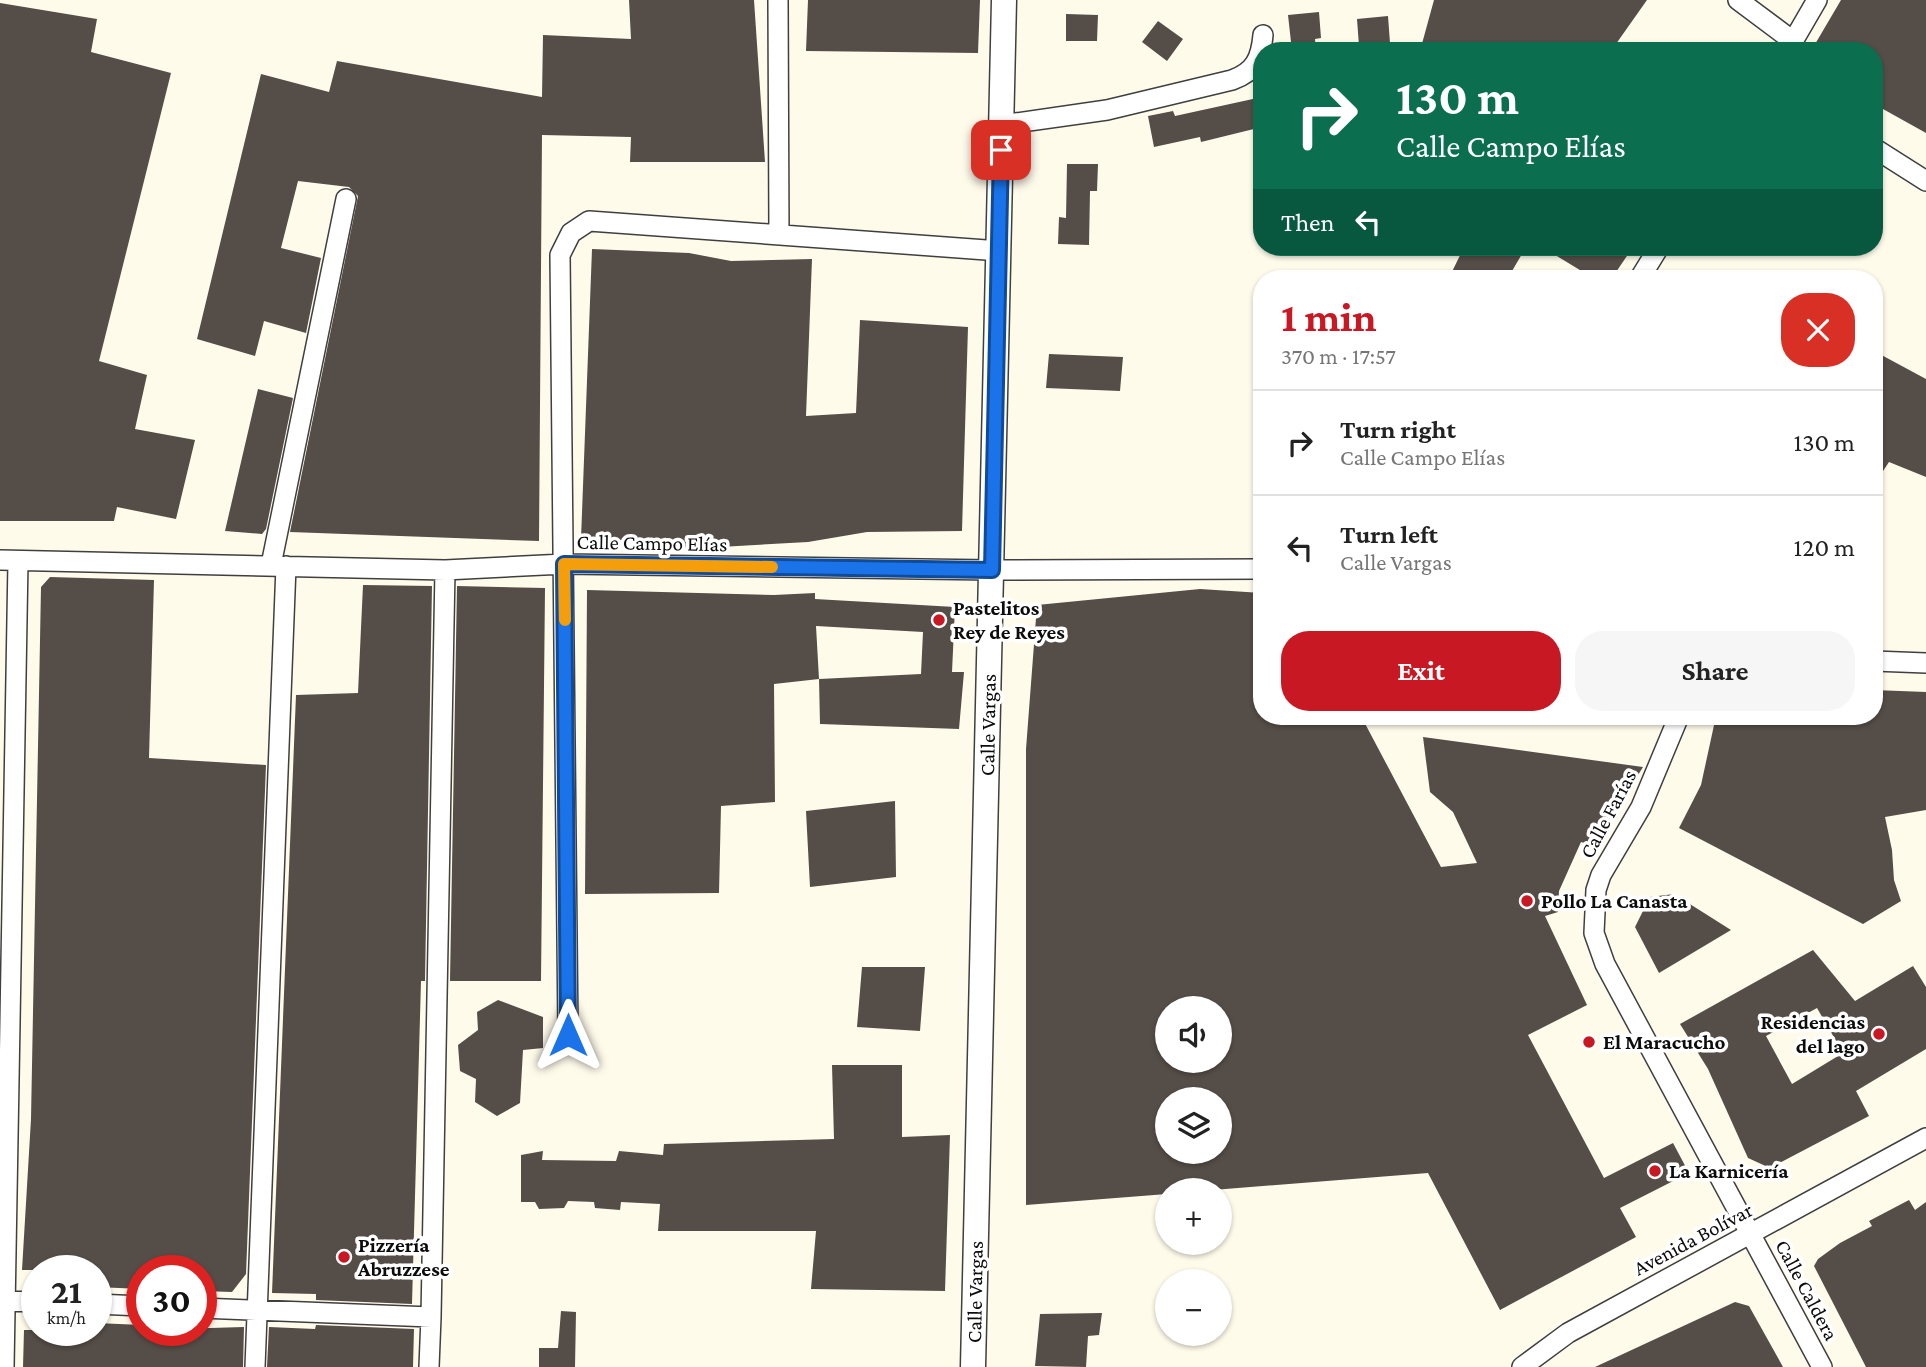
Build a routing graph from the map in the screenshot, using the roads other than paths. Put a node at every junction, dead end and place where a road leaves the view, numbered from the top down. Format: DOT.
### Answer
graph roads {
  1 [pos="778,0"];
  2 [pos="1004,0"];
  3 [pos="1738,0"];
  4 [pos="1816,0"];
  5 [pos="1263,35"];
  6 [pos="1262,42"];
  7 [pos="1785,42"];
  8 [pos="1792,42"];
  9 [pos="1253,68"];
  10 [pos="1002,125"];
  11 [pos="1883,153"];
  12 [pos="1924,176"];
  13 [pos="346,199"];
  14 [pos="779,235"];
  15 [pos="1000,251"];
  16 [pos="9,560"];
  17 [pos="564,564"];
  18 [pos="278,566"];
  19 [pos="1253,569"];
  20 [pos="445,570"];
  21 [pos="992,570"];
  22 [pos="1883,661"];
  23 [pos="1926,663"];
  24 [pos="1675,725"];
  25 [pos="568,1035"];
  26 [pos="1926,1138"];
  27 [pos="1751,1234"];
  28 [pos="6,1301"];
  29 [pos="21,1301"];
  30 [pos="217,1309"];
  31 [pos="256,1311"];
  32 [pos="431,1317"];
  33 [pos="4,1367"];
  34 [pos="255,1367"];
  35 [pos="429,1367"];
  36 [pos="973,1367"];
  37 [pos="1522,1367"];
  38 [pos="1822,1367"];
  1 -- 14 [label="street"];
  2 -- 10 [label="street, Calle Vargas"];
  3 -- 7 [label="street"];
  4 -- 8 [label="street"];
  5 -- 6 [label="street"];
  9 -- 10 [label="street"];
  10 -- 15 [label="street, Calle Vargas"];
  11 -- 12 [label="street"];
  13 -- 18 [label="street"];
  14 -- 15 [label="street"];
  14 -- 17 [label="street"];
  15 -- 21 [label="street, Calle Vargas"];
  16 -- 18 [label="street, Calle Campo Elías"];
  16 -- 28 [label="street"];
  17 -- 20 [label="street, Calle Campo Elías"];
  17 -- 21 [label="street, Calle Campo Elías"];
  17 -- 25 [label="street"];
  18 -- 20 [label="street, Calle Campo Elías"];
  18 -- 31 [label="street"];
  19 -- 21 [label="street, Calle Campo Elías"];
  20 -- 32 [label="street"];
  21 -- 36 [label="street, Calle Vargas"];
  22 -- 23 [label="street"];
  24 -- 27 [label="street, Calle Farías"];
  26 -- 27 [label="street, Avenida Bolívar"];
  27 -- 37 [label="street, Avenida Bolívar"];
  27 -- 38 [label="street, Calle Caldera"];
  28 -- 29 [label="street"];
  28 -- 33 [label="street"];
  30 -- 31 [label="street"];
  31 -- 32 [label="street"];
  31 -- 34 [label="street"];
  32 -- 35 [label="street"];
}
